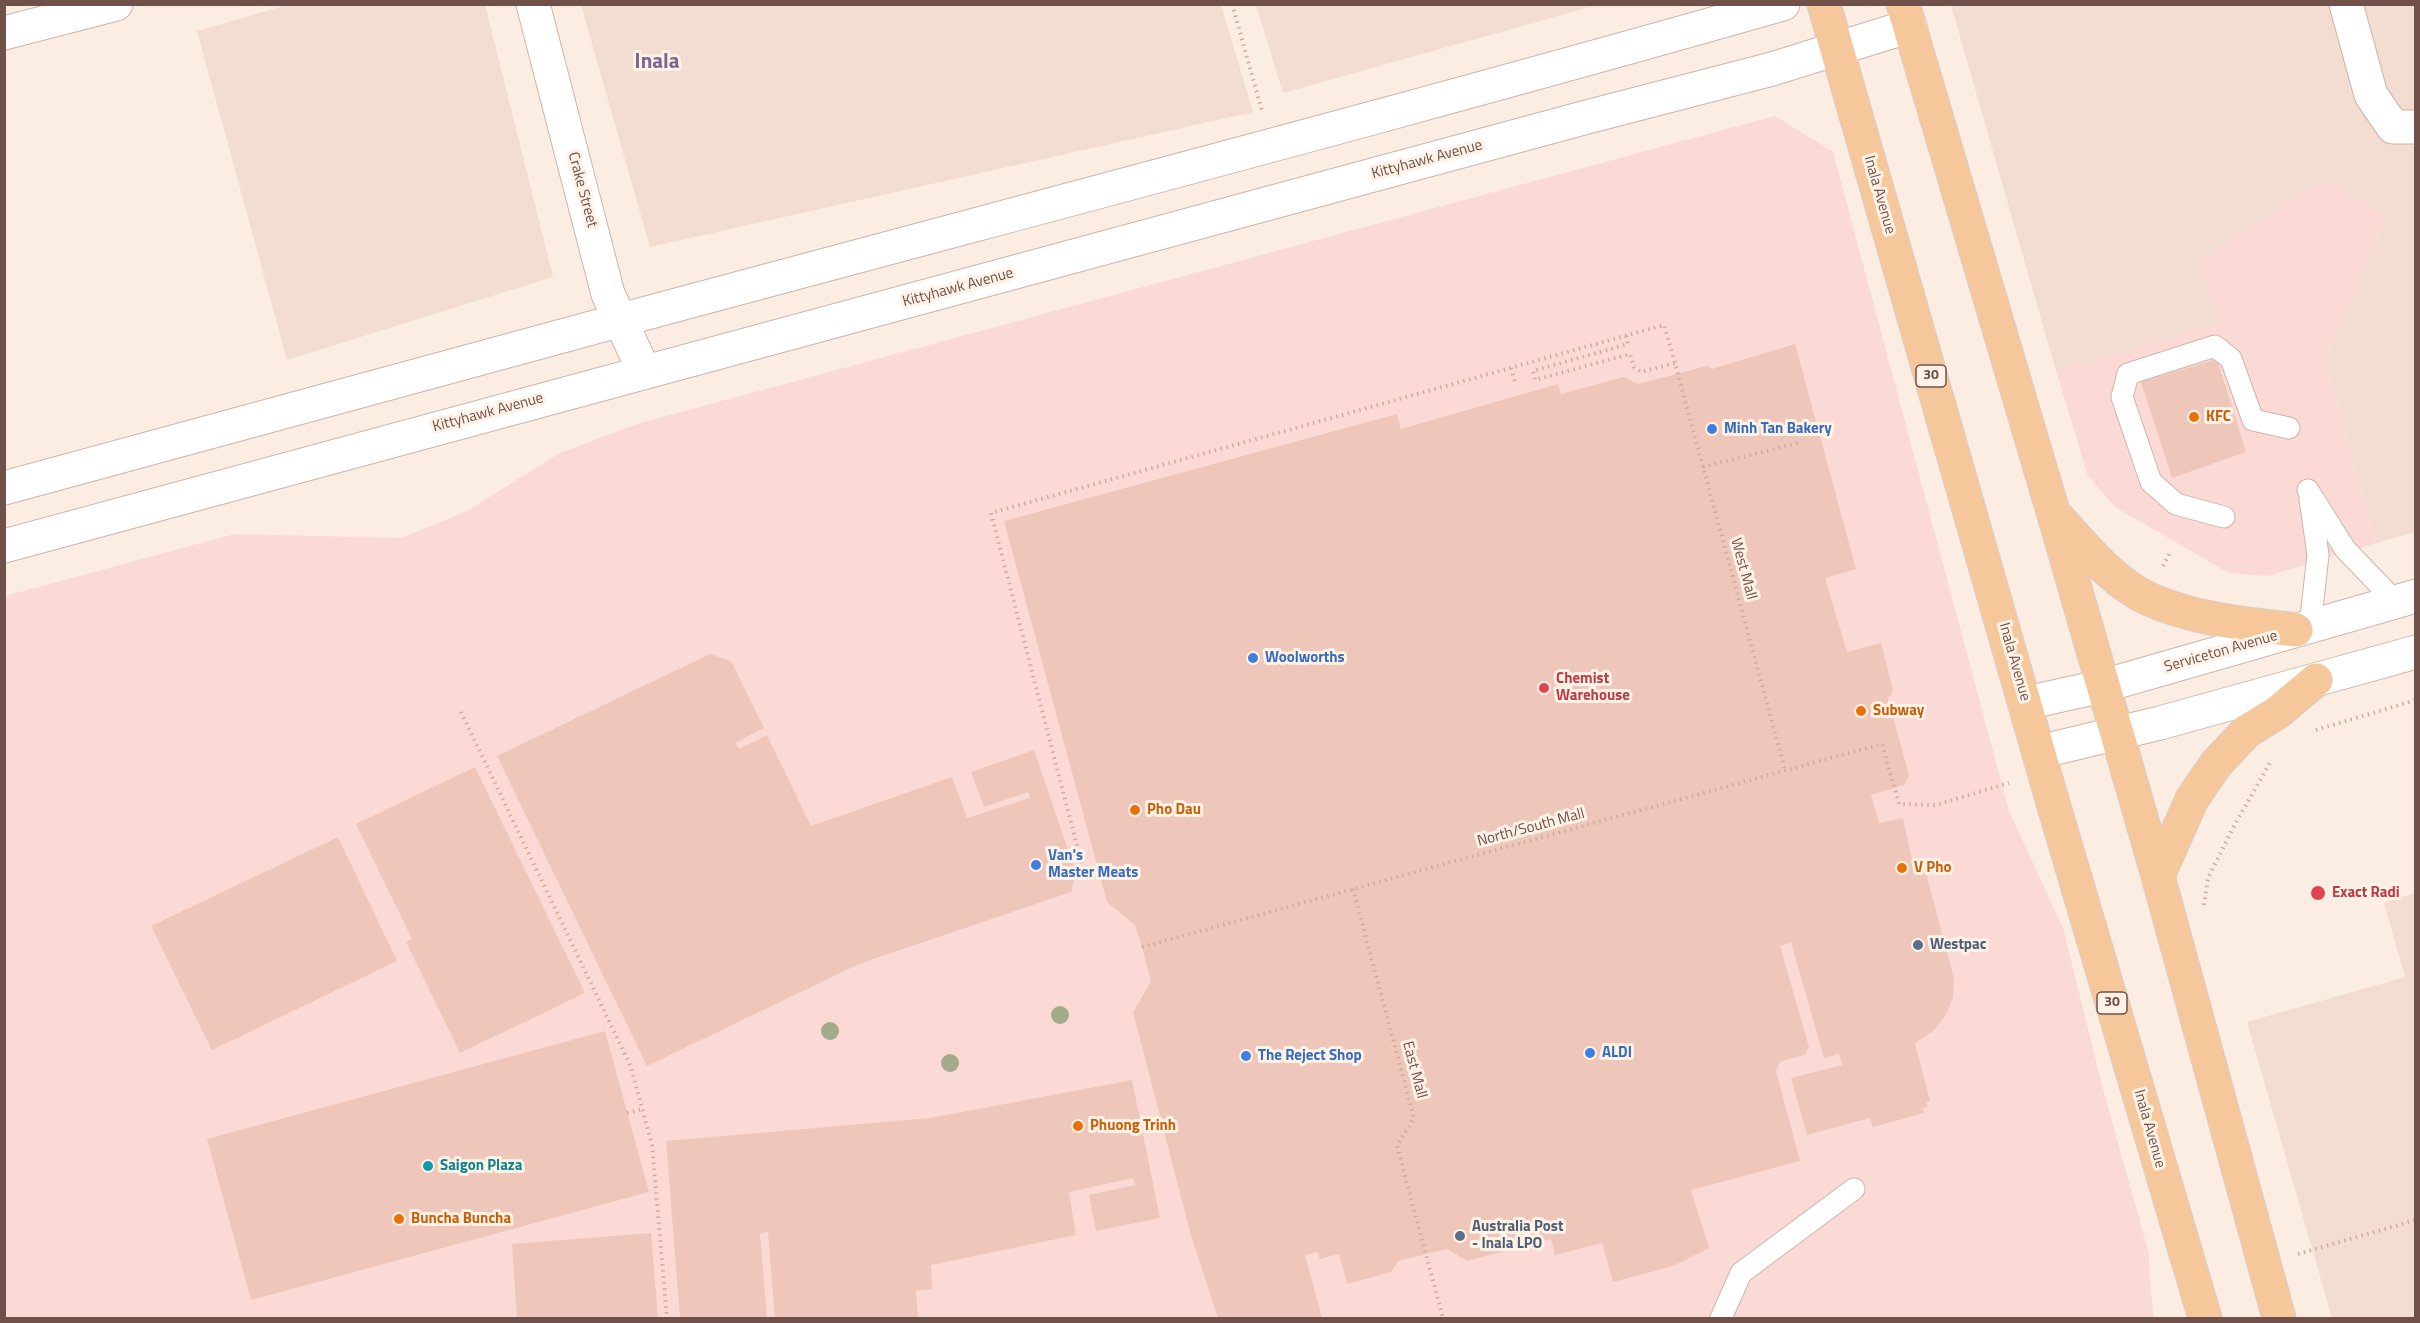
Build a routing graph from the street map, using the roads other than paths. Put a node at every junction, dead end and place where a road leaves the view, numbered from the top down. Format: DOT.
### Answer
graph roads {
  1 [pos="116,4"];
  2 [pos="533,4"];
  3 [pos="1783,4"];
  4 [pos="1824,4"];
  5 [pos="2346,4"];
  6 [pos="1906,15"];
  7 [pos="4,33"];
  8 [pos="1837,49"];
  9 [pos="2415,127"];
  10 [pos="619,320"];
  11 [pos="644,371"];
  12 [pos="2289,428"];
  13 [pos="4,488"];
  14 [pos="2054,514"];
  15 [pos="2224,517"];
  16 [pos="4,546"];
  17 [pos="2405,598"];
  18 [pos="2303,628"];
  19 [pos="2415,652"];
  20 [pos="2316,680"];
  21 [pos="2103,686"];
  22 [pos="2026,703"];
  23 [pos="2116,734"];
  24 [pos="2039,753"];
  25 [pos="2158,876"];
  26 [pos="1854,1190"];
  27 [pos="1721,1318"];
  28 [pos="2205,1318"];
  29 [pos="2279,1318"];
  1 -- 7 [label="street"];
  2 -- 10 [label="street, Crake Street"];
  3 -- 10 [label="street"];
  4 -- 8 [label="main road, Inala Avenue / 30"];
  5 -- 9 [label="street"];
  6 -- 8 [label="street, Kittyhawk Avenue"];
  6 -- 14 [label="main road"];
  8 -- 11 [label="street, Kittyhawk Avenue"];
  8 -- 22 [label="main road, Inala Avenue / 30"];
  10 -- 11 [label="street, Crake Street"];
  10 -- 13 [label="street"];
  11 -- 16 [label="street, Kittyhawk Avenue"];
  12 -- 15 [label="lane"];
  14 -- 18 [label="main road"];
  14 -- 21 [label="main road"];
  17 -- 18 [label="street, Serviceton Avenue"];
  17 -- 18 [label="lane"];
  18 -- 21 [label="street, Serviceton Avenue"];
  19 -- 20 [label="street"];
  20 -- 23 [label="street"];
  20 -- 25 [label="main road"];
  21 -- 22 [label="street, Serviceton Avenue"];
  21 -- 23 [label="main road"];
  22 -- 24 [label="main road, Inala Avenue / 30"];
  23 -- 24 [label="street"];
  23 -- 25 [label="main road"];
  24 -- 28 [label="main road, Inala Avenue / 30"];
  25 -- 29 [label="main road"];
  26 -- 27 [label="lane"];
}
